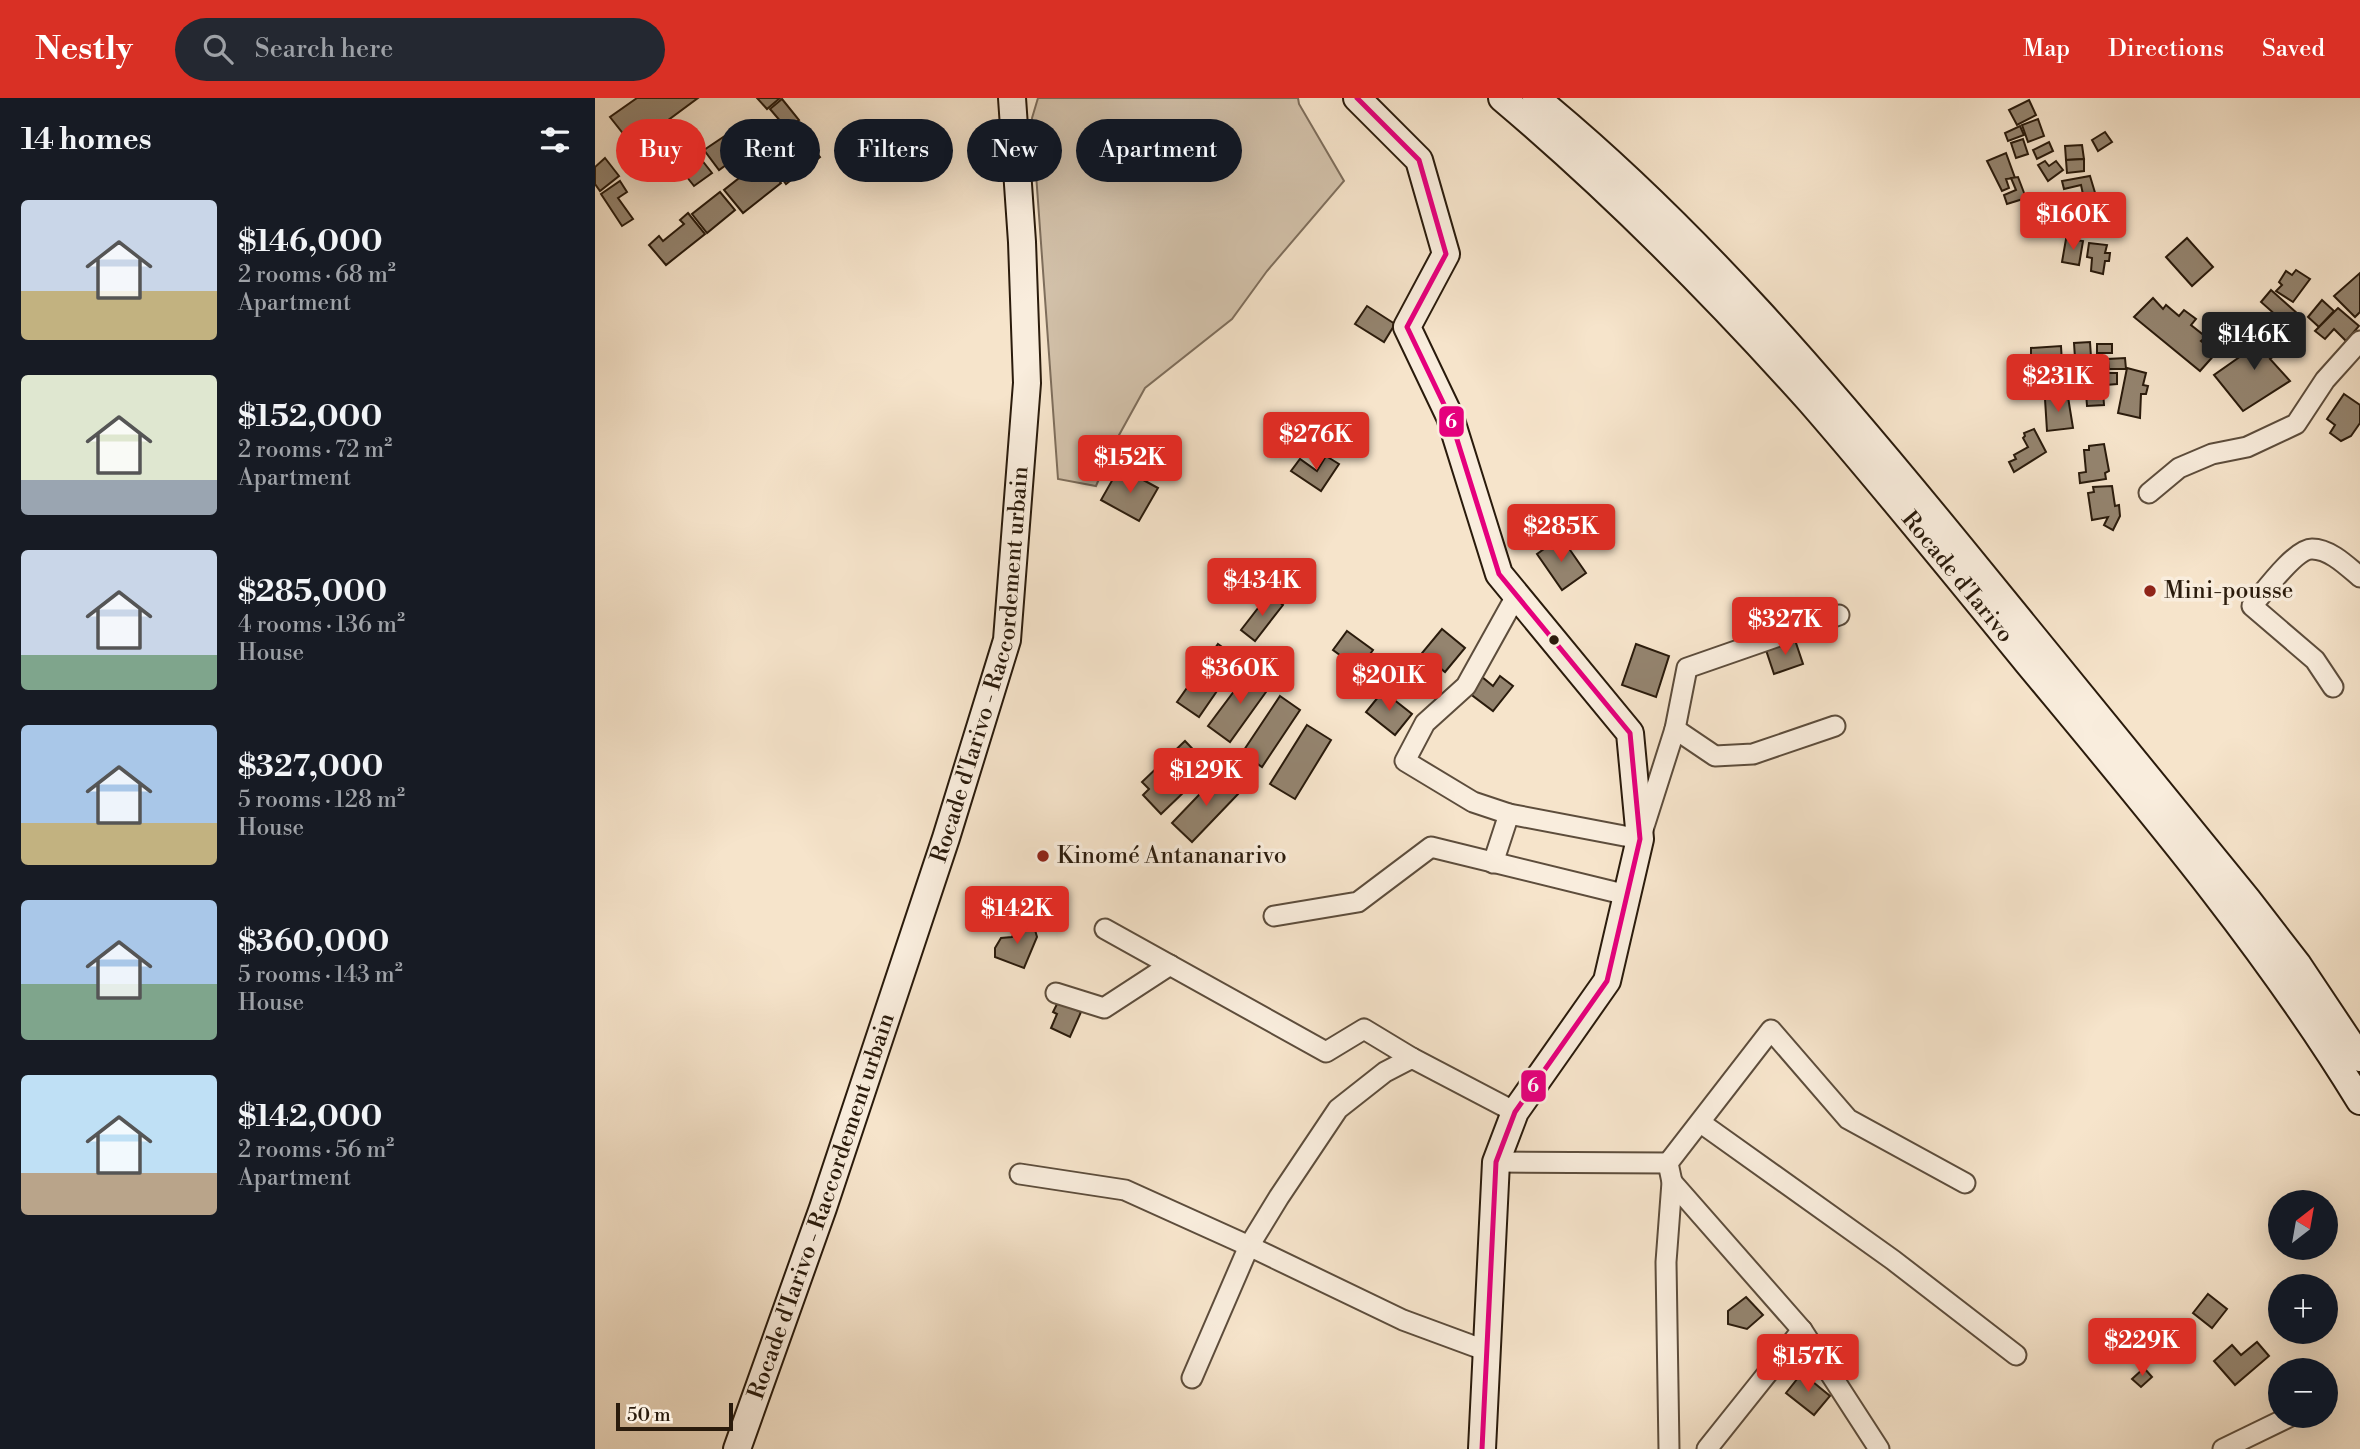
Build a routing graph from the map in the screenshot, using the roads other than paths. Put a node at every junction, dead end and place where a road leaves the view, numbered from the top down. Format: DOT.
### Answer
graph roads {
  1 [pos="1012,98"];
  2 [pos="1357,98"];
  3 [pos="1502,98"];
  4 [pos="1537,98"];
  5 [pos="2360,341"];
  6 [pos="2149,493"];
  7 [pos="2360,577"];
  8 [pos="1516,596"];
  9 [pos="1839,615"];
  10 [pos="2333,687"];
  11 [pos="1835,726"];
  12 [pos="1675,729"];
  13 [pos="1509,814"];
  14 [pos="1640,839"];
  15 [pos="1493,863"];
  16 [pos="1627,895"];
  17 [pos="1274,916"];
  18 [pos="1105,929"];
  19 [pos="1170,965"];
  20 [pos="1056,993"];
  21 [pos="1412,1058"];
  22 [pos="2360,1058"];
  23 [pos="2360,1101"];
  24 [pos="1515,1112"];
  25 [pos="1701,1123"];
  26 [pos="1496,1161"];
  27 [pos="1668,1163"];
  28 [pos="1020,1174"];
  29 [pos="1672,1182"];
  30 [pos="1965,1183"];
  31 [pos="1249,1247"];
  32 [pos="1802,1330"];
  33 [pos="1486,1351"];
  34 [pos="2016,1355"];
  35 [pos="1192,1378"];
  36 [pos="2268,1427"];
  37 [pos="737,1449"];
  38 [pos="1482,1449"];
  39 [pos="1669,1449"];
  40 [pos="1707,1449"];
  41 [pos="1879,1449"];
  42 [pos="2223,1449"];
  1 -- 37 [label="main road, Rocade d'Iarivo - Raccordement urbain"];
  2 -- 8 [label="main road"];
  3 -- 23 [label="main road, Rocade d'Iarivo"];
  4 -- 22 [label="main road, Rocade d'Iarivo"];
  5 -- 6 [label="street"];
  7 -- 10 [label="street"];
  8 -- 13 [label="street"];
  8 -- 14 [label="main road"];
  9 -- 12 [label="street"];
  11 -- 12 [label="street"];
  12 -- 14 [label="street"];
  13 -- 14 [label="street"];
  13 -- 15 [label="street"];
  14 -- 16 [label="main road"];
  15 -- 16 [label="street"];
  15 -- 17 [label="street"];
  16 -- 24 [label="main road"];
  18 -- 19 [label="street"];
  19 -- 20 [label="street"];
  19 -- 21 [label="street"];
  21 -- 24 [label="street"];
  21 -- 31 [label="street"];
  24 -- 26 [label="main road"];
  25 -- 27 [label="street"];
  25 -- 30 [label="street"];
  25 -- 34 [label="street"];
  26 -- 27 [label="street"];
  26 -- 33 [label="main road"];
  27 -- 29 [label="street"];
  28 -- 31 [label="street"];
  29 -- 32 [label="street"];
  29 -- 39 [label="street"];
  31 -- 33 [label="street"];
  31 -- 35 [label="street"];
  32 -- 40 [label="street"];
  32 -- 41 [label="street"];
  33 -- 38 [label="main road"];
  36 -- 42 [label="street"];
}
